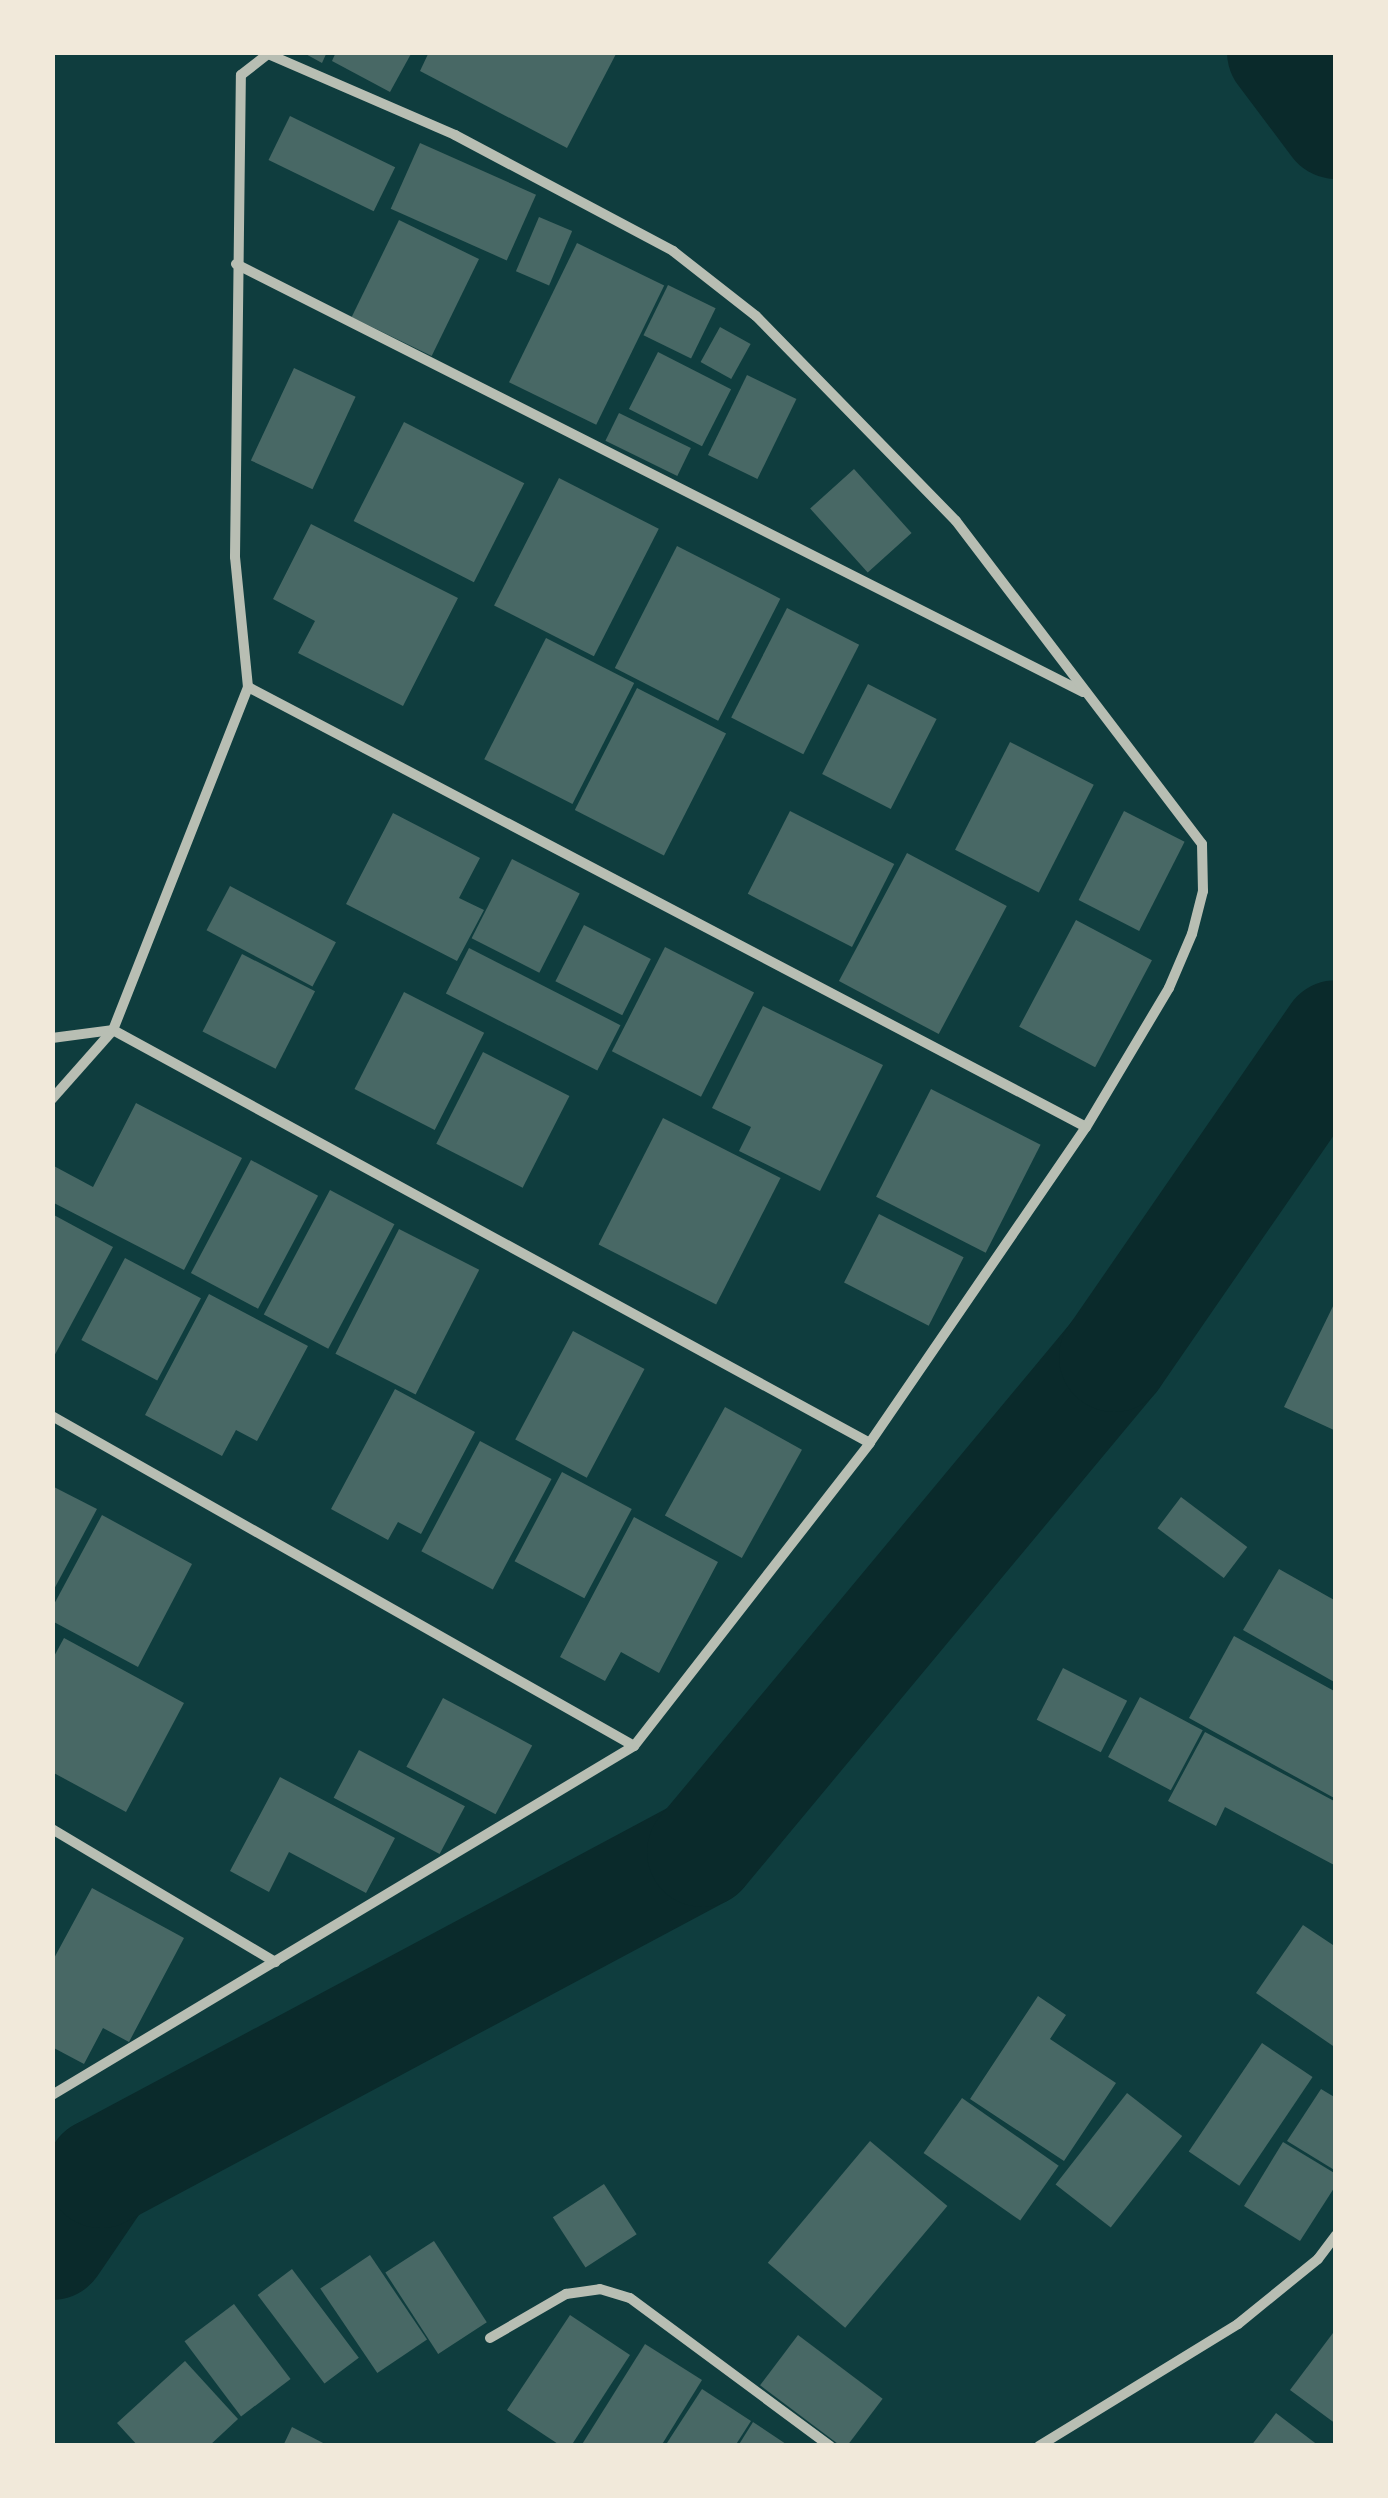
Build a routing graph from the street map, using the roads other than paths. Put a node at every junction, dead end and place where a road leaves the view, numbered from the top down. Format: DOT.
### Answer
graph roads {
  1 [pos="236,264"];
  2 [pos="248,687"];
  3 [pos="1086,693"];
  4 [pos="113,1030"];
  5 [pos="52,1038"];
  6 [pos="52,1098"];
  7 [pos="1086,1127"];
  8 [pos="52,1416"];
  9 [pos="870,1443"];
  10 [pos="634,1746"];
  11 [pos="52,1829"];
  12 [pos="275,1962"];
  13 [pos="52,2095"];
  14 [pos="1336,2235"];
  15 [pos="490,2338"];
  16 [pos="830,2446"];
  17 [pos="1039,2446"];
  1 -- 2 [label="street"];
  1 -- 3 [label="street"];
  1 -- 3 [label="street"];
  2 -- 4 [label="street"];
  2 -- 7 [label="street"];
  3 -- 7 [label="street"];
  4 -- 5 [label="street"];
  4 -- 6 [label="street"];
  4 -- 9 [label="street"];
  7 -- 9 [label="street"];
  8 -- 10 [label="street"];
  9 -- 10 [label="street"];
  10 -- 12 [label="street"];
  11 -- 12 [label="street"];
  12 -- 13 [label="street"];
  14 -- 17 [label="street"];
  15 -- 16 [label="street"];
}
